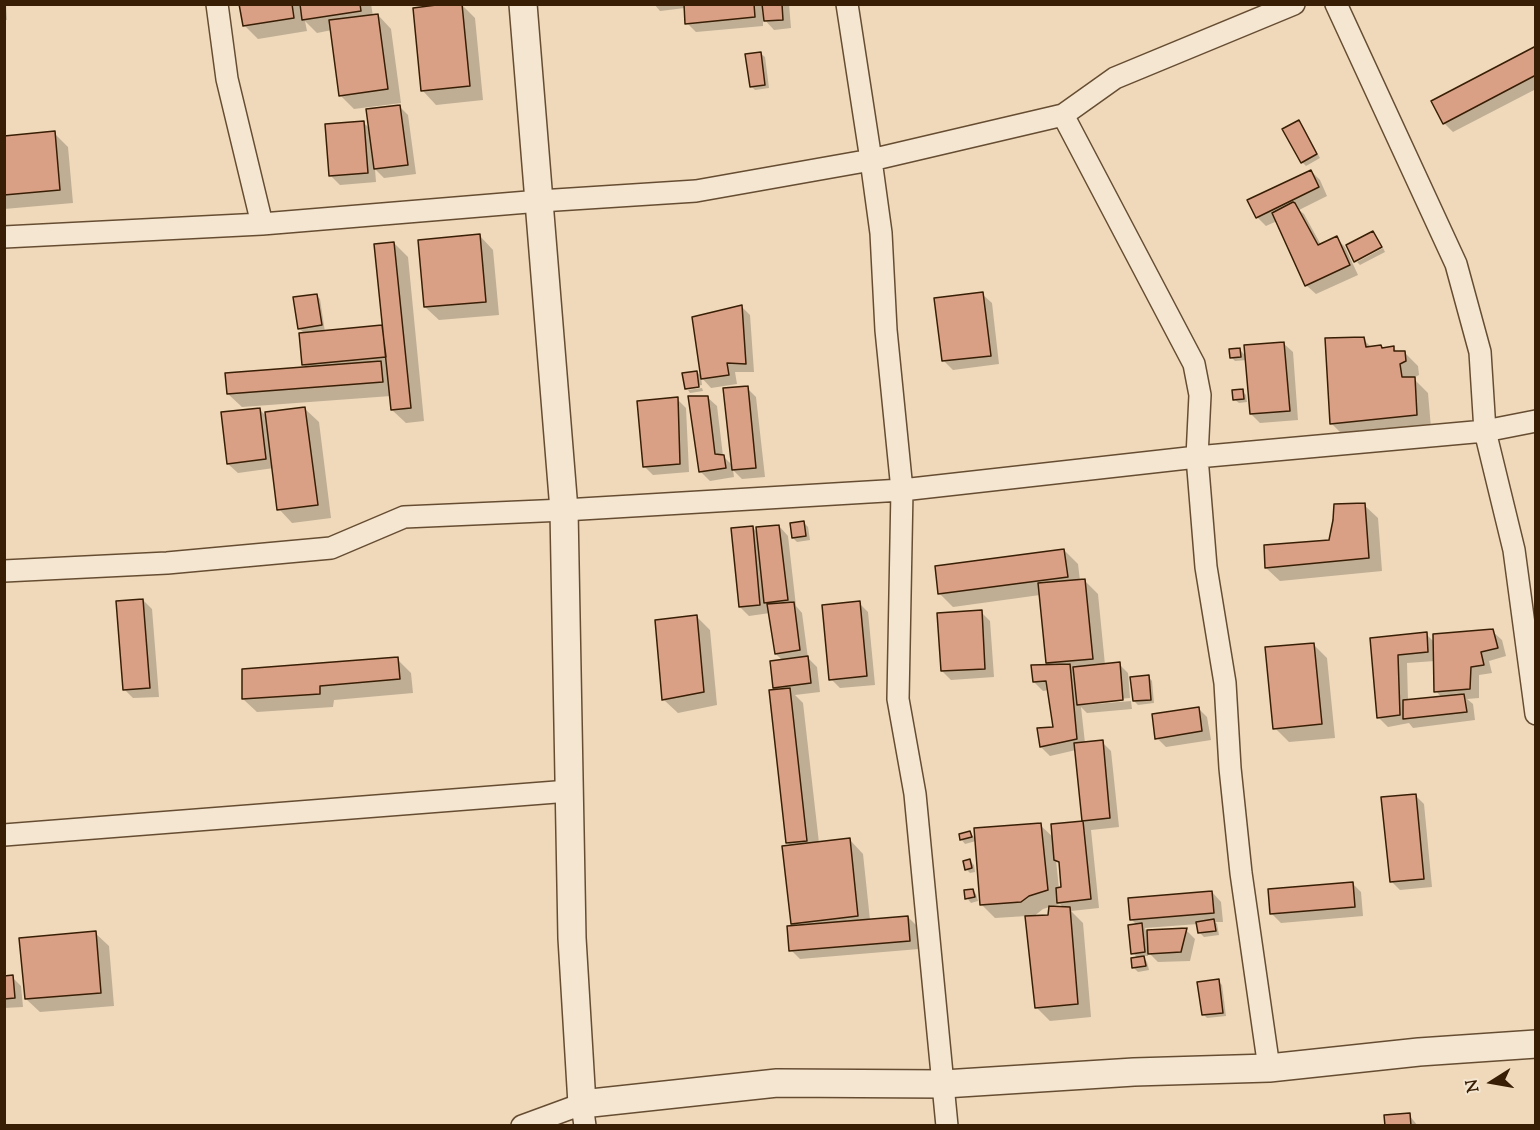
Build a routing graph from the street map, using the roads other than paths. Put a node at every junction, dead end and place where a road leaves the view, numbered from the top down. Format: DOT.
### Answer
graph roads {
  1 [pos="217,4"];
  2 [pos="523,4"];
  3 [pos="847,4"];
  4 [pos="1294,4"];
  5 [pos="1336,4"];
  6 [pos="1063,115"];
  7 [pos="872,160"];
  8 [pos="540,201"];
  9 [pos="262,224"];
  10 [pos="4,237"];
  11 [pos="1536,421"];
  12 [pos="1485,431"];
  13 [pos="1197,457"];
  14 [pos="902,490"];
  15 [pos="564,510"];
  16 [pos="4,571"];
  17 [pos="1536,714"];
  18 [pos="569,791"];
  19 [pos="4,835"];
  20 [pos="1536,1044"];
  21 [pos="1269,1068"];
  22 [pos="944,1084"];
  23 [pos="583,1115"];
  24 [pos="522,1125"];
  25 [pos="947,1125"];
  1 -- 9 [label="street"];
  2 -- 8 [label="street"];
  3 -- 7 [label="street"];
  4 -- 6 [label="street"];
  5 -- 12 [label="street"];
  6 -- 7 [label="street"];
  6 -- 13 [label="street"];
  7 -- 8 [label="street"];
  7 -- 14 [label="street"];
  8 -- 9 [label="street"];
  8 -- 15 [label="street"];
  9 -- 10 [label="street"];
  11 -- 12 [label="street"];
  12 -- 13 [label="street"];
  12 -- 17 [label="street"];
  13 -- 14 [label="street"];
  13 -- 21 [label="street"];
  14 -- 15 [label="street"];
  14 -- 22 [label="street"];
  15 -- 16 [label="street"];
  15 -- 18 [label="street"];
  18 -- 19 [label="street"];
  18 -- 23 [label="street"];
  20 -- 21 [label="street"];
  21 -- 22 [label="street"];
  22 -- 23 [label="street"];
  22 -- 25 [label="street"];
  23 -- 24 [label="street"];
}
